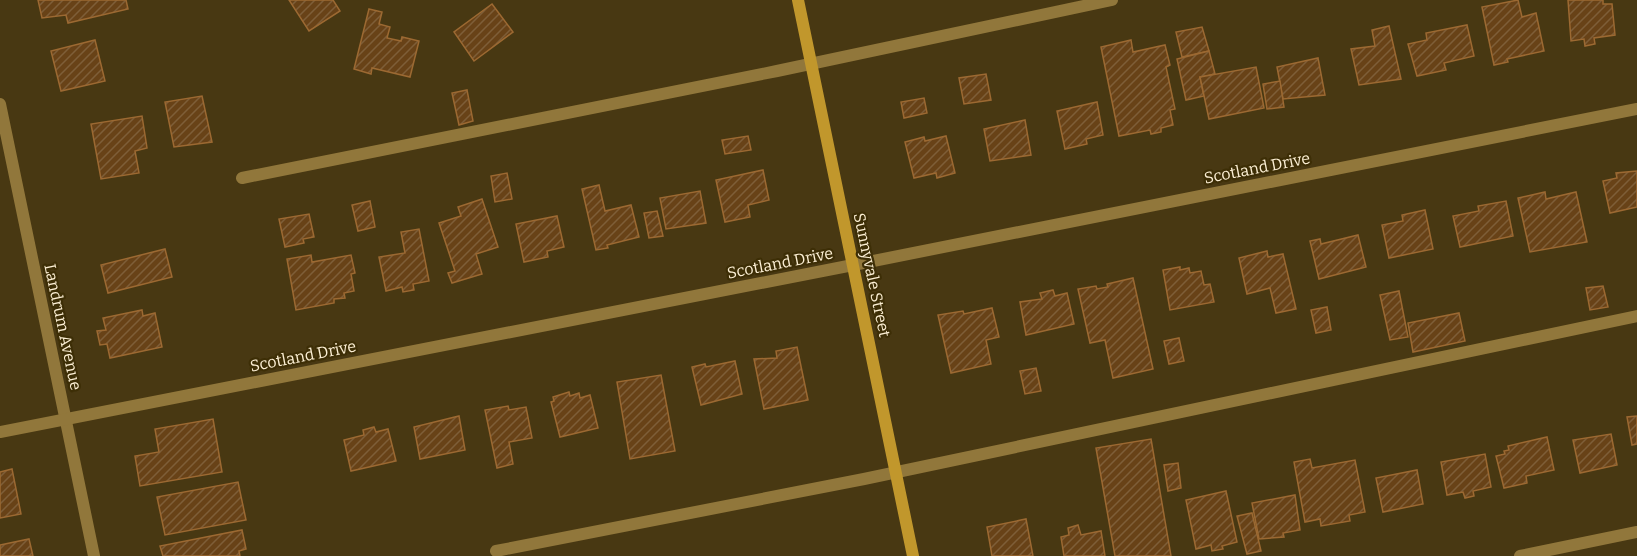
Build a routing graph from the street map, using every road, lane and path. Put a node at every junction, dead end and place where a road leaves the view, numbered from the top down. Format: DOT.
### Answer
graph roads {
  1 [pos="798,0"];
  2 [pos="1112,0"];
  3 [pos="811,62"];
  4 [pos="0,104"];
  5 [pos="1637,109"];
  6 [pos="242,178"];
  7 [pos="853,265"];
  8 [pos="1637,316"];
  9 [pos="66,419"];
  10 [pos="0,432"];
  11 [pos="896,472"];
  12 [pos="1637,532"];
  13 [pos="496,551"];
  14 [pos="94,556"];
  15 [pos="913,556"];
  16 [pos="1520,556"];
  1 -- 3 [label="street, Sunnyvale Street"];
  2 -- 3 [label="street"];
  3 -- 6 [label="street"];
  3 -- 7 [label="street, Sunnyvale Street"];
  4 -- 9 [label="street, Landrum Avenue"];
  5 -- 7 [label="street, Scotland Drive"];
  7 -- 9 [label="street, Scotland Drive"];
  7 -- 11 [label="street, Sunnyvale Street"];
  8 -- 11 [label="street"];
  9 -- 10 [label="street, Scotland Drive"];
  9 -- 14 [label="street, Landrum Avenue"];
  11 -- 13 [label="street"];
  11 -- 15 [label="street, Sunnyvale Street"];
  12 -- 16 [label="street"];
}
